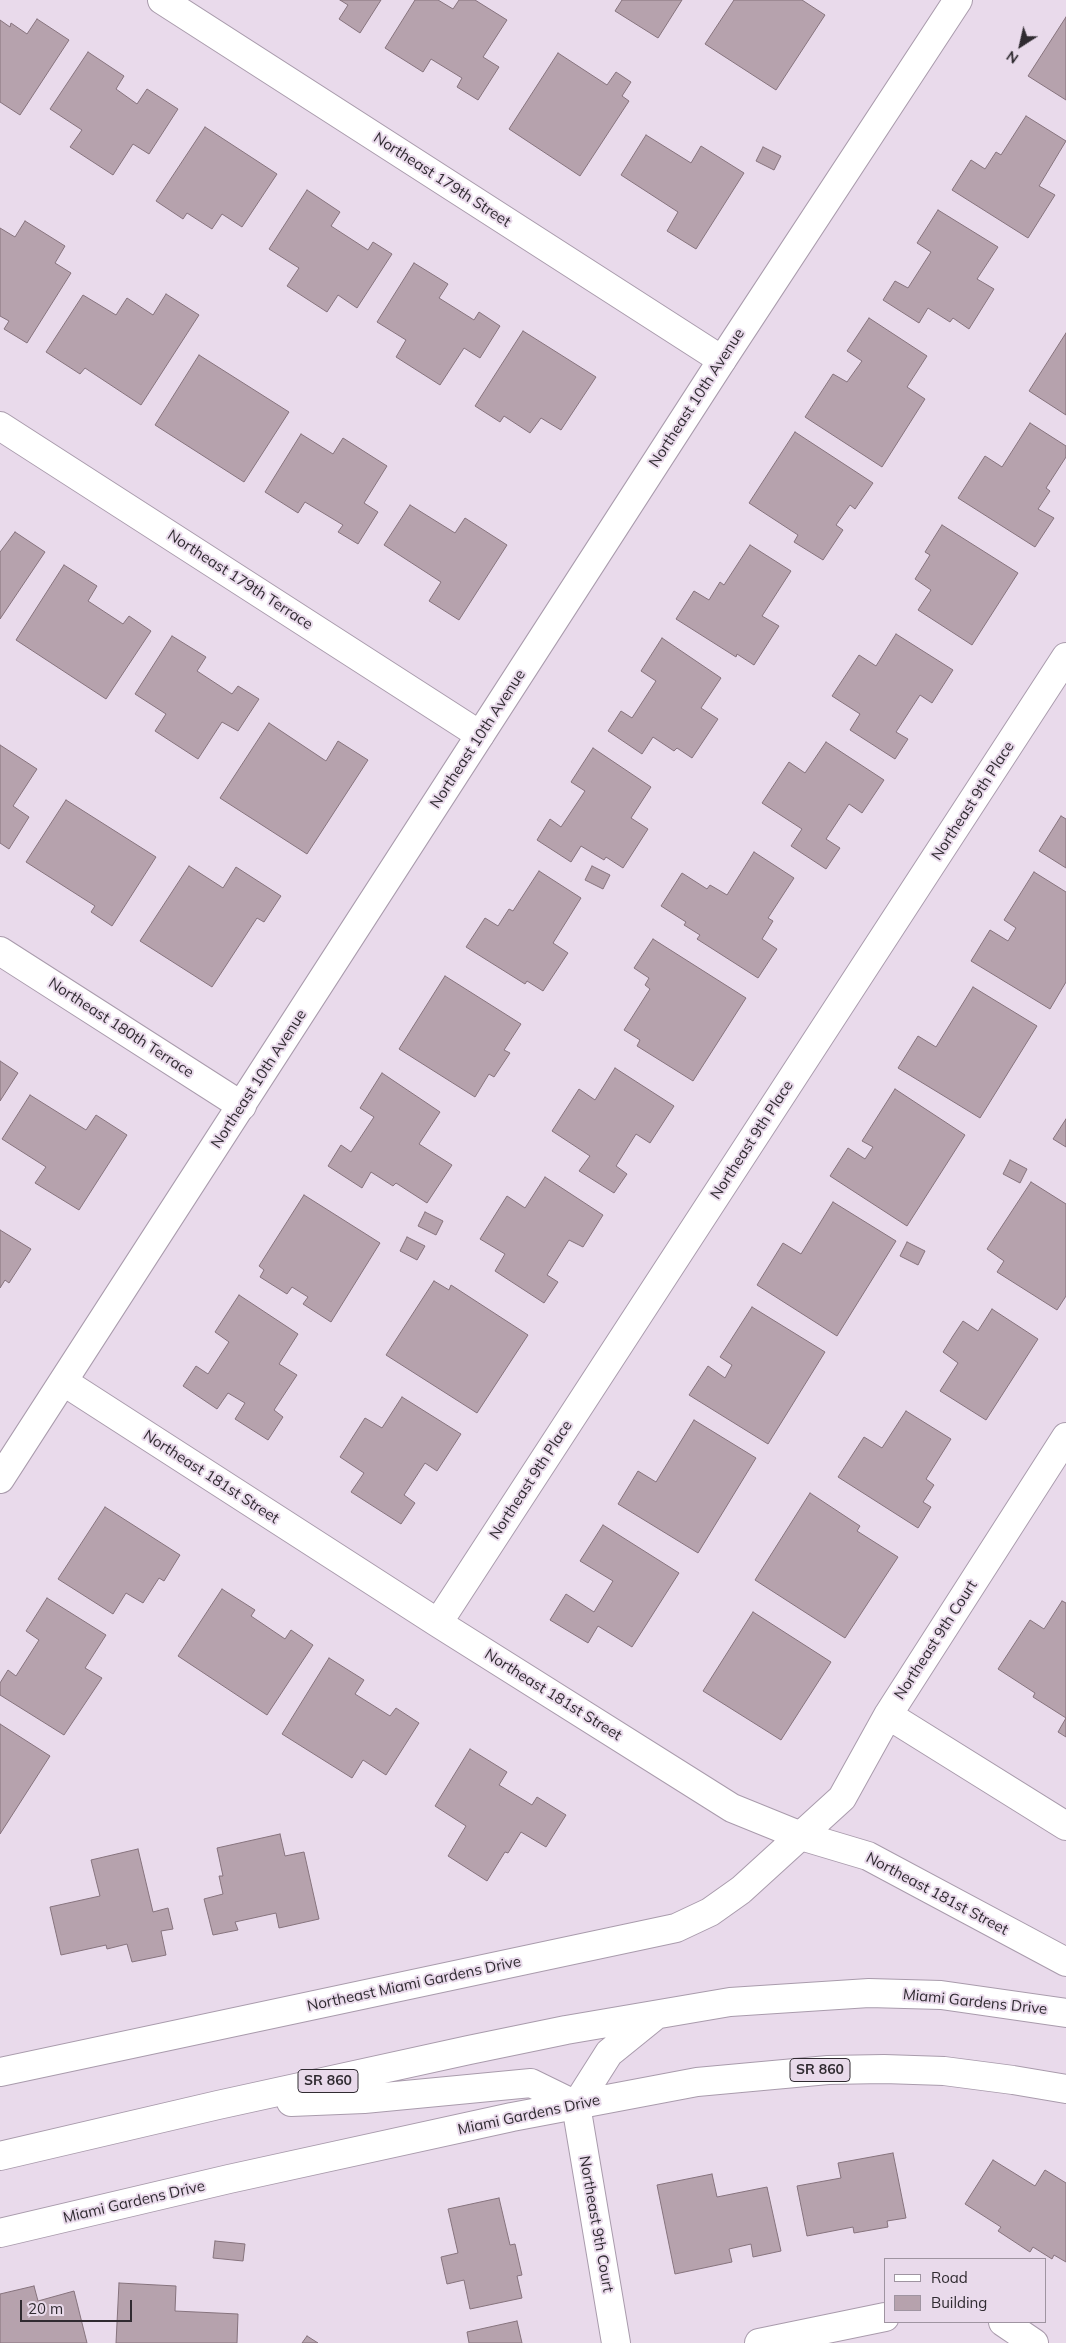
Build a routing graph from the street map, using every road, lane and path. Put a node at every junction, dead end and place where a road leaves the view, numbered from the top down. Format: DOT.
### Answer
graph roads {
  1 [pos="162,0"];
  2 [pos="958,0"];
  3 [pos="722,360"];
  4 [pos="0,426"];
  5 [pos="1066,657"];
  6 [pos="480,735"];
  7 [pos="0,951"];
  8 [pos="242,1106"];
  9 [pos="64,1382"];
  10 [pos="1066,1437"];
  11 [pos="0,1479"];
  12 [pos="438,1623"];
  13 [pos="888,1715"];
  14 [pos="1066,1826"];
  15 [pos="800,1836"];
  16 [pos="1066,1962"];
  17 [pos="1066,2013"];
  18 [pos="658,2014"];
  19 [pos="0,2072"];
  20 [pos="1066,2090"];
  21 [pos="218,2105"];
  22 [pos="576,2105"];
  23 [pos="0,2156"];
  24 [pos="0,2233"];
  25 [pos="884,2317"];
  26 [pos="1004,2323"];
  27 [pos="616,2343"];
  28 [pos="760,2343"];
  29 [pos="1034,2343"];
  1 -- 3 [label="street, Northeast 179th Street"];
  2 -- 3 [label="street, Northeast 10th Avenue"];
  3 -- 6 [label="street, Northeast 10th Avenue"];
  4 -- 6 [label="street, Northeast 179th Terrace"];
  5 -- 12 [label="street, Northeast 9th Place"];
  6 -- 8 [label="street, Northeast 10th Avenue"];
  7 -- 8 [label="street, Northeast 180th Terrace"];
  8 -- 9 [label="street, Northeast 10th Avenue"];
  9 -- 11 [label="street, Northeast 10th Avenue"];
  9 -- 12 [label="street, Northeast 181st Street"];
  10 -- 13 [label="street, Northeast 9th Court"];
  12 -- 15 [label="street, Northeast 181st Street"];
  13 -- 14 [label="street"];
  13 -- 15 [label="street, Northeast 9th Court"];
  15 -- 16 [label="street, Northeast 181st Street"];
  15 -- 19 [label="street, Northeast Miami Gardens Drive"];
  17 -- 18 [label="street, Miami Gardens Drive / SR 860"];
  18 -- 21 [label="street, Miami Gardens Drive / SR 860"];
  18 -- 22 [label="street"];
  20 -- 22 [label="street, Miami Gardens Drive / SR 860"];
  21 -- 22 [label="street"];
  21 -- 23 [label="street, Miami Gardens Drive / SR 860"];
  22 -- 24 [label="street, Miami Gardens Drive / SR 860"];
  22 -- 27 [label="street, Northeast 9th Court"];
  25 -- 28 [label="street"];
  26 -- 29 [label="street"];
}
